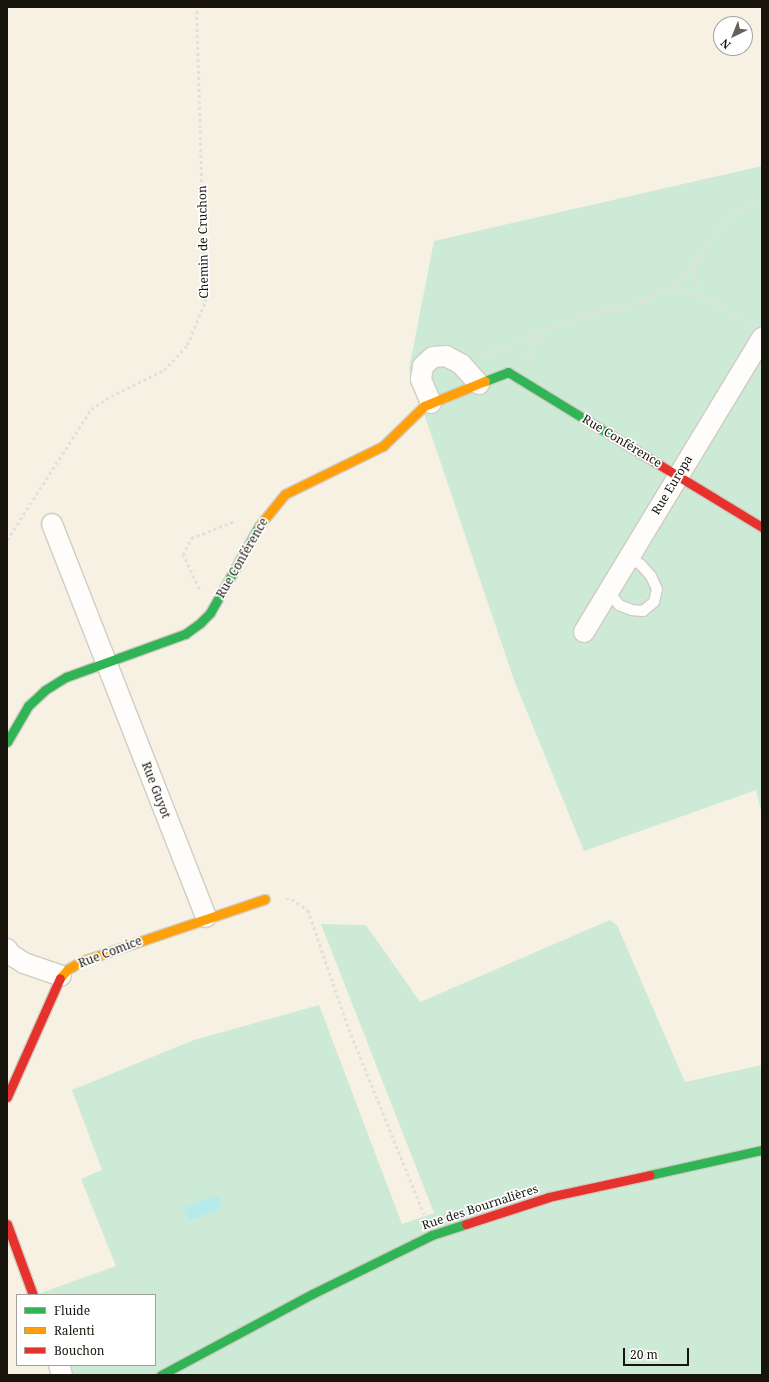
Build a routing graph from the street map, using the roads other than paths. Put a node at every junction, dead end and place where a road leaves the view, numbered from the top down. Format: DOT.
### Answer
graph roads {
  1 [pos="759,332"];
  2 [pos="479,384"];
  3 [pos="431,403"];
  4 [pos="678,476"];
  5 [pos="52,524"];
  6 [pos="762,527"];
  7 [pos="629,557"];
  8 [pos="610,588"];
  9 [pos="584,632"];
  10 [pos="107,662"];
  11 [pos="7,742"];
  12 [pos="265,899"];
  13 [pos="206,917"];
  14 [pos="7,949"];
  15 [pos="61,976"];
  16 [pos="7,1098"];
  17 [pos="762,1150"];
  18 [pos="7,1224"];
  19 [pos="33,1294"];
  20 [pos="161,1375"];
  1 -- 4 [label="street, Rue Europa"];
  2 -- 3 [label="street, Rue Conférence"];
  2 -- 3 [label="street"];
  2 -- 4 [label="street, Rue Conférence"];
  3 -- 10 [label="street, Rue Conférence"];
  4 -- 6 [label="street, Rue Conférence"];
  4 -- 7 [label="street, Rue Europa"];
  5 -- 10 [label="street, Rue Guyot"];
  7 -- 8 [label="street, Rue Europa"];
  7 -- 8 [label="lane"];
  8 -- 9 [label="street, Rue Europa"];
  10 -- 11 [label="street"];
  10 -- 13 [label="street, Rue Guyot"];
  12 -- 13 [label="street, Rue Comice"];
  13 -- 15 [label="street, Rue Comice"];
  14 -- 15 [label="street"];
  15 -- 16 [label="street"];
  17 -- 20 [label="street, Rue des Bournalières"];
  18 -- 19 [label="street"];
}
